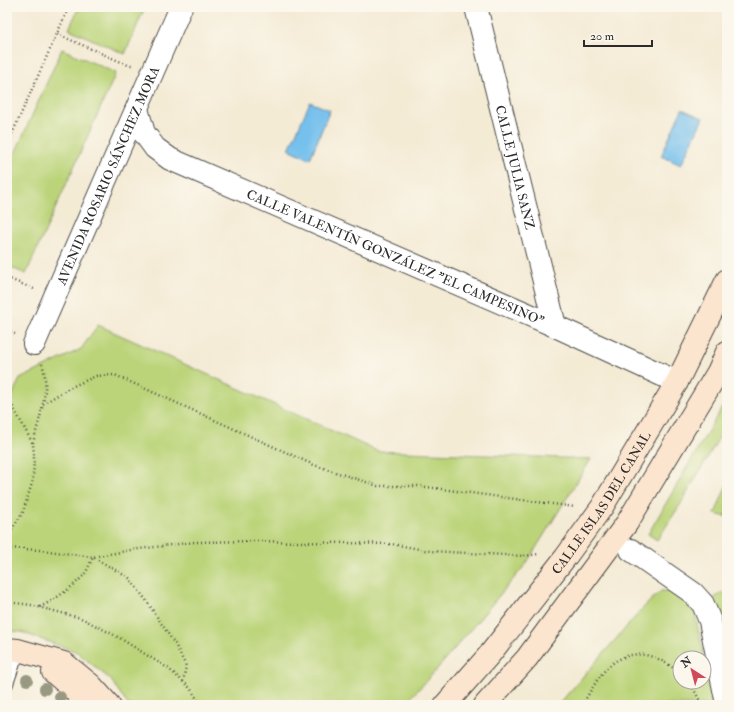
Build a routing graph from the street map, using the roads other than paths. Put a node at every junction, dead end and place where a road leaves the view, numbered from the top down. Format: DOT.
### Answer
graph roads {
  1 [pos="182,7"];
  2 [pos="476,7"];
  3 [pos="137,108"];
  4 [pos="727,280"];
  5 [pos="555,326"];
  6 [pos="34,344"];
  7 [pos="727,352"];
  8 [pos="677,382"];
  9 [pos="632,550"];
  10 [pos="16,650"];
  11 [pos="7,685"];
  12 [pos="727,704"];
  13 [pos="85,705"];
  14 [pos="109,705"];
  15 [pos="445,705"];
  16 [pos="485,705"];
  1 -- 3 [label="street, AVENIDA ROSARIO SÁNCHEZ MORA"];
  2 -- 5 [label="street, CALLE JULIA SANZ"];
  3 -- 5 [label="street, CALLE VALENTÍN GONZÁLEZ \"EL CAMPESINO\""];
  3 -- 6 [label="street, AVENIDA ROSARIO SÁNCHEZ MORA"];
  4 -- 8 [label="street, CALLE ISLAS DEL CANAL"];
  5 -- 8 [label="street, CALLE VALENTÍN GONZÁLEZ \"EL CAMPESINO\""];
  7 -- 16 [label="street"];
  8 -- 15 [label="street, CALLE ISLAS DEL CANAL"];
  9 -- 12 [label="street"];
  10 -- 11 [label="lane"];
  10 -- 13 [label="street"];
  10 -- 14 [label="street"];
}
